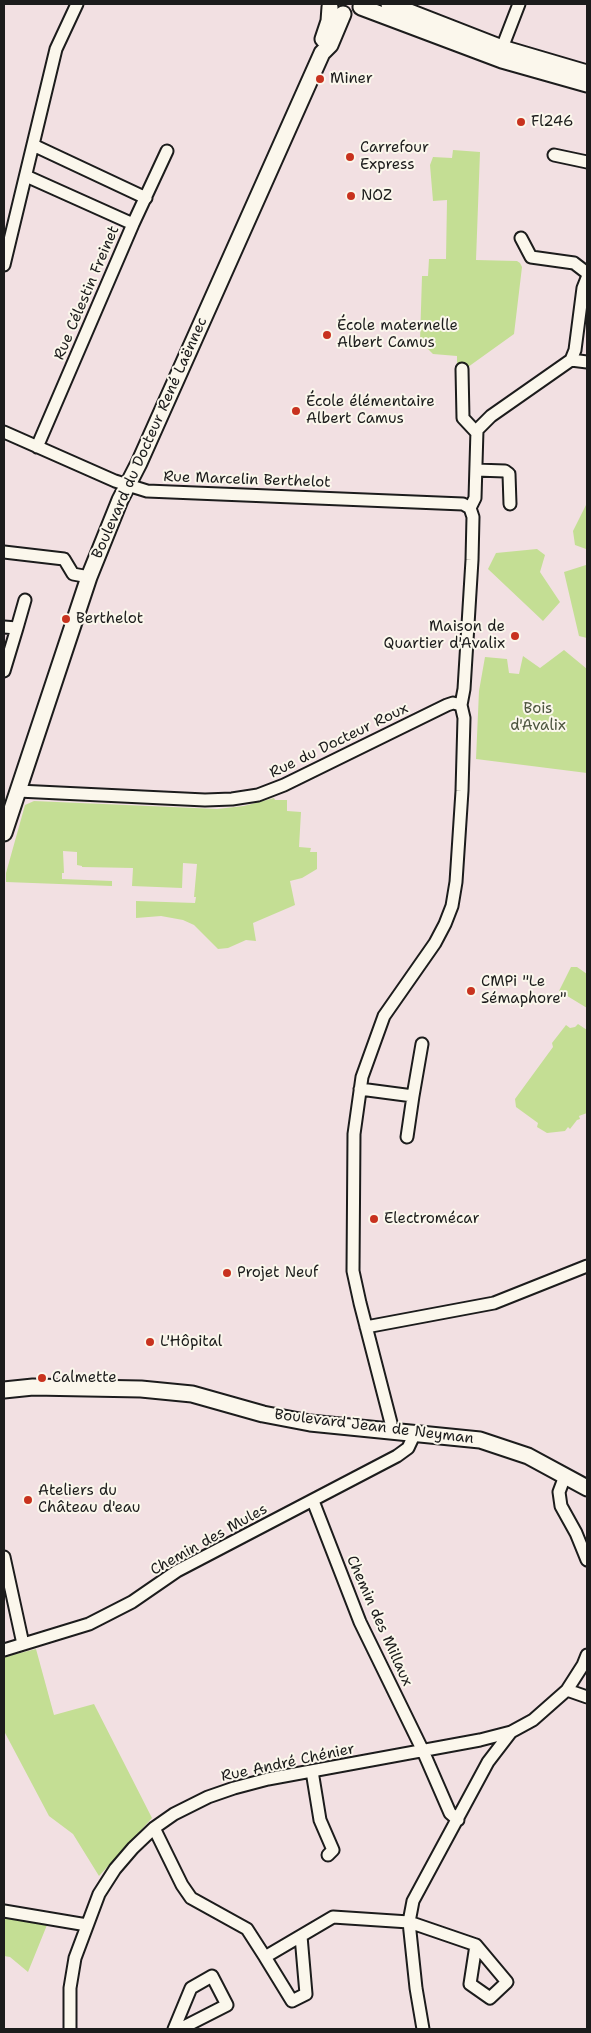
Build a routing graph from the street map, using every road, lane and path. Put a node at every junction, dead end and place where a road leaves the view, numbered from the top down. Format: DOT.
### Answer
graph roads {
  1 [pos="77,4"];
  2 [pos="389,4"];
  3 [pos="519,4"];
  4 [pos="362,6"];
  5 [pos="333,8"];
  6 [pos="502,48"];
  7 [pos="587,73"];
  8 [pos="587,84"];
  9 [pos="34,145"];
  10 [pos="167,151"];
  11 [pos="554,155"];
  12 [pos="587,162"];
  13 [pos="26,176"];
  14 [pos="146,198"];
  15 [pos="134,224"];
  16 [pos="521,238"];
  17 [pos="4,265"];
  18 [pos="587,273"];
  19 [pos="587,278"];
  20 [pos="571,360"];
  21 [pos="587,362"];
  22 [pos="462,369"];
  23 [pos="4,432"];
  24 [pos="477,433"];
  25 [pos="37,447"];
  26 [pos="476,470"];
  27 [pos="127,486"];
  28 [pos="510,504"];
  29 [pos="470,508"];
  30 [pos="4,552"];
  31 [pos="89,577"];
  32 [pos="25,600"];
  33 [pos="4,627"];
  34 [pos="17,628"];
  35 [pos="4,670"];
  36 [pos="461,705"];
  37 [pos="18,791"];
  38 [pos="4,833"];
  39 [pos="422,1044"];
  40 [pos="360,1089"];
  41 [pos="413,1096"];
  42 [pos="407,1137"];
  43 [pos="587,1266"];
  44 [pos="366,1327"];
  45 [pos="4,1390"];
  46 [pos="390,1431"];
  47 [pos="415,1433"];
  48 [pos="564,1476"];
  49 [pos="587,1488"];
  50 [pos="313,1501"];
  51 [pos="4,1557"];
  52 [pos="587,1560"];
  53 [pos="23,1644"];
  54 [pos="4,1650"];
  55 [pos="587,1655"];
  56 [pos="567,1690"];
  57 [pos="587,1697"];
  58 [pos="511,1732"];
  59 [pos="480,1740"];
  60 [pos="423,1751"];
  61 [pos="488,1762"];
  62 [pos="312,1771"];
  63 [pos="458,1820"];
  64 [pos="154,1828"];
  65 [pos="328,1854"];
  66 [pos="4,1911"];
  67 [pos="409,1922"];
  68 [pos="87,1925"];
  69 [pos="301,1936"];
  70 [pos="476,1945"];
  71 [pos="265,1957"];
  72 [pos="70,2029"];
  73 [pos="174,2029"];
  74 [pos="180,2029"];
  75 [pos="423,2029"];
  1 -- 9 [label="street"];
  2 -- 6 [label="street"];
  3 -- 6 [label="street"];
  4 -- 5 [label="street"];
  4 -- 8 [label="street"];
  5 -- 27 [label="street, Boulevard du Docteur René Laënnec"];
  6 -- 7 [label="street"];
  9 -- 13 [label="street"];
  9 -- 14 [label="street"];
  10 -- 14 [label="street, Rue Célestin Freinet"];
  11 -- 12 [label="street"];
  13 -- 15 [label="street"];
  13 -- 17 [label="street"];
  14 -- 15 [label="street, Rue Célestin Freinet"];
  15 -- 25 [label="street, Rue Célestin Freinet"];
  16 -- 18 [label="street"];
  19 -- 20 [label="street"];
  20 -- 21 [label="street"];
  20 -- 24 [label="street"];
  22 -- 24 [label="street"];
  23 -- 25 [label="street, Rue Marcelin Berthelot"];
  24 -- 26 [label="street"];
  25 -- 27 [label="street, Rue Marcelin Berthelot"];
  26 -- 28 [label="street"];
  26 -- 29 [label="street"];
  27 -- 29 [label="street, Rue Marcelin Berthelot"];
  27 -- 31 [label="street, Boulevard du Docteur René Laënnec"];
  29 -- 36 [label="street"];
  30 -- 31 [label="street"];
  31 -- 37 [label="street, Boulevard du Docteur René Laënnec"];
  32 -- 34 [label="street"];
  33 -- 34 [label="street"];
  34 -- 35 [label="street"];
  36 -- 37 [label="street, Rue du Docteur Roux"];
  36 -- 40 [label="street"];
  37 -- 38 [label="street, Boulevard du Docteur René Laënnec"];
  39 -- 41 [label="street"];
  40 -- 41 [label="street"];
  40 -- 44 [label="street"];
  41 -- 42 [label="street"];
  43 -- 44 [label="street"];
  44 -- 46 [label="street"];
  45 -- 46 [label="street, Boulevard Jean de Neyman"];
  46 -- 47 [label="street, Boulevard Jean de Neyman"];
  47 -- 48 [label="street, Boulevard Jean de Neyman"];
  47 -- 50 [label="street, Chemin des Mules"];
  48 -- 49 [label="street, Boulevard Jean de Neyman"];
  48 -- 52 [label="street"];
  50 -- 53 [label="street, Chemin des Mules"];
  50 -- 60 [label="street, Chemin des Millaux"];
  51 -- 53 [label="street"];
  53 -- 54 [label="street, Chemin des Mules"];
  55 -- 56 [label="street"];
  56 -- 57 [label="street"];
  56 -- 58 [label="street"];
  58 -- 59 [label="street, Rue André Chénier"];
  58 -- 61 [label="street"];
  59 -- 60 [label="street, Rue André Chénier"];
  59 -- 61 [label="street"];
  60 -- 62 [label="street, Rue André Chénier"];
  60 -- 63 [label="street, Chemin des Millaux"];
  61 -- 63 [label="street"];
  62 -- 64 [label="street, Rue André Chénier"];
  62 -- 65 [label="street"];
  63 -- 67 [label="street"];
  64 -- 68 [label="street, Rue André Chénier"];
  64 -- 71 [label="street"];
  66 -- 68 [label="street"];
  67 -- 69 [label="street"];
  67 -- 70 [label="street"];
  67 -- 75 [label="street"];
  68 -- 72 [label="street, Rue André Chénier"];
  69 -- 71 [label="street"];
  69 -- 71 [label="street"];
  73 -- 74 [label="street"];
}
